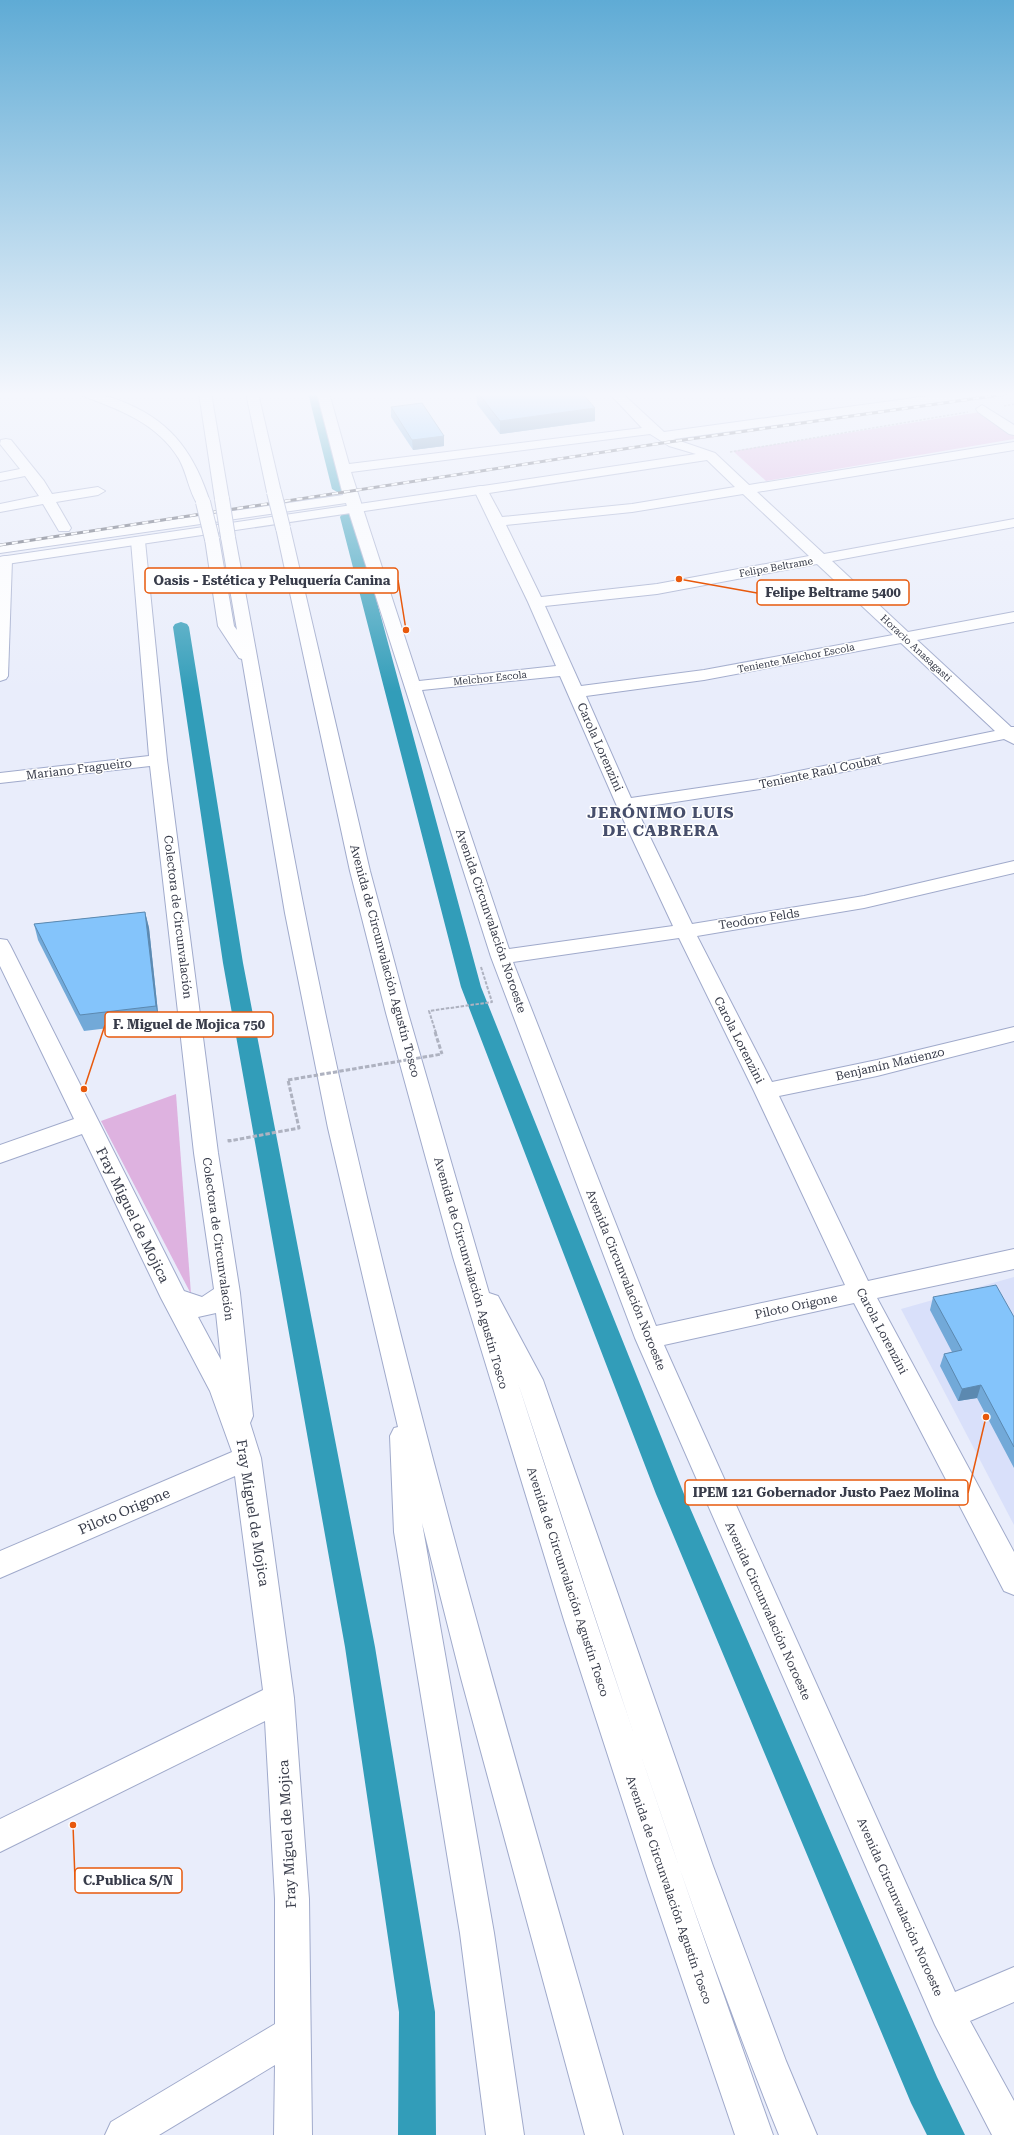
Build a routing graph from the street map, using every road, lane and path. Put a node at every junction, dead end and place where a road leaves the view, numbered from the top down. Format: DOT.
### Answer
graph roads {
  1 [pos="44,493"];
  2 [pos="86,493"];
  3 [pos="200,493"];
  4 [pos="221,493"];
  5 [pos="274,493"];
  6 [pos="350,493"];
  7 [pos="455,493"];
  8 [pos="482,493"];
  9 [pos="731,493"];
  10 [pos="751,493"];
  11 [pos="48,498"];
  12 [pos="353,503"];
  13 [pos="0,508"];
  14 [pos="498,522"];
  15 [pos="1014,524"];
  16 [pos="64,528"];
  17 [pos="220,538"];
  18 [pos="138,541"];
  19 [pos="2,557"];
  20 [pos="821,558"];
  21 [pos="536,602"];
  22 [pos="1014,616"];
  23 [pos="904,637"];
  24 [pos="566,670"];
  25 [pos="0,676"];
  26 [pos="414,686"];
  27 [pos="576,692"];
  28 [pos="1012,735"];
  29 [pos="158,760"];
  30 [pos="0,778"];
  31 [pos="625,804"];
  32 [pos="1014,867"];
  33 [pos="685,931"];
  34 [pos="0,945"];
  35 [pos="490,958"];
  36 [pos="1014,1034"];
  37 [pos="765,1091"];
  38 [pos="88,1123"];
  39 [pos="228,1133"];
  40 [pos="0,1154"];
  41 [pos="465,1256"];
  42 [pos="1014,1259"];
  43 [pos="861,1292"];
  44 [pos="227,1293"];
  45 [pos="174,1298"];
  46 [pos="648,1338"];
  47 [pos="403,1395"];
  48 [pos="245,1446"];
  49 [pos="1,1560"];
  50 [pos="1014,1582"];
  51 [pos="279,1698"];
  52 [pos="0,1836"];
  53 [pos="1014,1984"];
  54 [pos="947,2014"];
  55 [pos="292,2034"];
  56 [pos="124,2135"];
  57 [pos="292,2135"];
  58 [pos="505,2135"];
  59 [pos="604,2135"];
  60 [pos="754,2135"];
  61 [pos="798,2135"];
  62 [pos="1012,2135"];
  1 -- 11 [label="main road"];
  2 -- 11 [label="main road"];
  3 -- 17 [label="main road, bridge"];
  4 -- 17 [label="main road, bridge"];
  5 -- 41 [label="main road, Avenida de Circunvalación Agustín Tosco, bridge"];
  6 -- 12 [label="main road, Avenida Circunvalación Noroeste"];
  7 -- 12 [label="main road"];
  8 -- 14 [label="main road, Carola Lorenzini"];
  9 -- 14 [label="main road"];
  10 -- 20 [label="main road, Horacio Anasagasti"];
  11 -- 13 [label="main road"];
  11 -- 16 [label="main road"];
  12 -- 18 [label="main road"];
  12 -- 19 [label="main road"];
  12 -- 26 [label="main road, Avenida Circunvalación Noroeste"];
  14 -- 21 [label="main road, Carola Lorenzini"];
  15 -- 20 [label="main road, Felipe Beltrame"];
  17 -- 47 [label="main road"];
  18 -- 19 [label="main road"];
  18 -- 29 [label="main road, Colectora de Circunvalación"];
  19 -- 25 [label="main road"];
  20 -- 21 [label="main road, Felipe Beltrame"];
  20 -- 23 [label="main road, Horacio Anasagasti"];
  21 -- 24 [label="main road, Carola Lorenzini"];
  22 -- 23 [label="main road, Teniente Melchor Escola"];
  23 -- 27 [label="main road, Teniente Melchor Escola"];
  23 -- 28 [label="main road, Horacio Anasagasti"];
  24 -- 26 [label="main road, Melchor Escola"];
  24 -- 27 [label="main road, Carola Lorenzini"];
  26 -- 35 [label="main road, Avenida Circunvalación Noroeste"];
  27 -- 31 [label="main road, Carola Lorenzini"];
  28 -- 31 [label="main road, Teniente Raúl Coubat"];
  29 -- 30 [label="main road, Mariano Fragueiro"];
  29 -- 44 [label="main road, Colectora de Circunvalación"];
  31 -- 33 [label="main road, Carola Lorenzini"];
  32 -- 33 [label="main road, Teodoro Felds"];
  33 -- 35 [label="main road, Teodoro Felds"];
  33 -- 37 [label="main road, Carola Lorenzini"];
  34 -- 38 [label="main road, Fray Miguel de Mojica"];
  35 -- 39 [label="path, bridge"];
  35 -- 46 [label="main road, Avenida Circunvalación Noroeste"];
  36 -- 37 [label="main road, Benjamín Matienzo"];
  37 -- 43 [label="main road, Carola Lorenzini"];
  38 -- 40 [label="main road"];
  38 -- 45 [label="main road, Fray Miguel de Mojica"];
  41 -- 60 [label="main road, Avenida de Circunvalación Agustín Tosco"];
  41 -- 61 [label="main road"];
  42 -- 43 [label="main road, Piloto Origone"];
  43 -- 46 [label="main road, Piloto Origone"];
  43 -- 50 [label="main road, Carola Lorenzini"];
  44 -- 45 [label="main road"];
  44 -- 48 [label="main road, Colectora de Circunvalación"];
  45 -- 48 [label="main road, Fray Miguel de Mojica"];
  46 -- 54 [label="main road, Avenida Circunvalación Noroeste"];
  47 -- 58 [label="main road"];
  47 -- 59 [label="main road"];
  48 -- 49 [label="main road, Piloto Origone"];
  48 -- 51 [label="main road, Fray Miguel de Mojica"];
  51 -- 52 [label="main road"];
  51 -- 55 [label="main road, Fray Miguel de Mojica"];
  53 -- 54 [label="main road"];
  54 -- 62 [label="main road, Avenida Circunvalación Noroeste"];
  55 -- 56 [label="main road"];
  55 -- 57 [label="main road, Fray Miguel de Mojica"];
}
